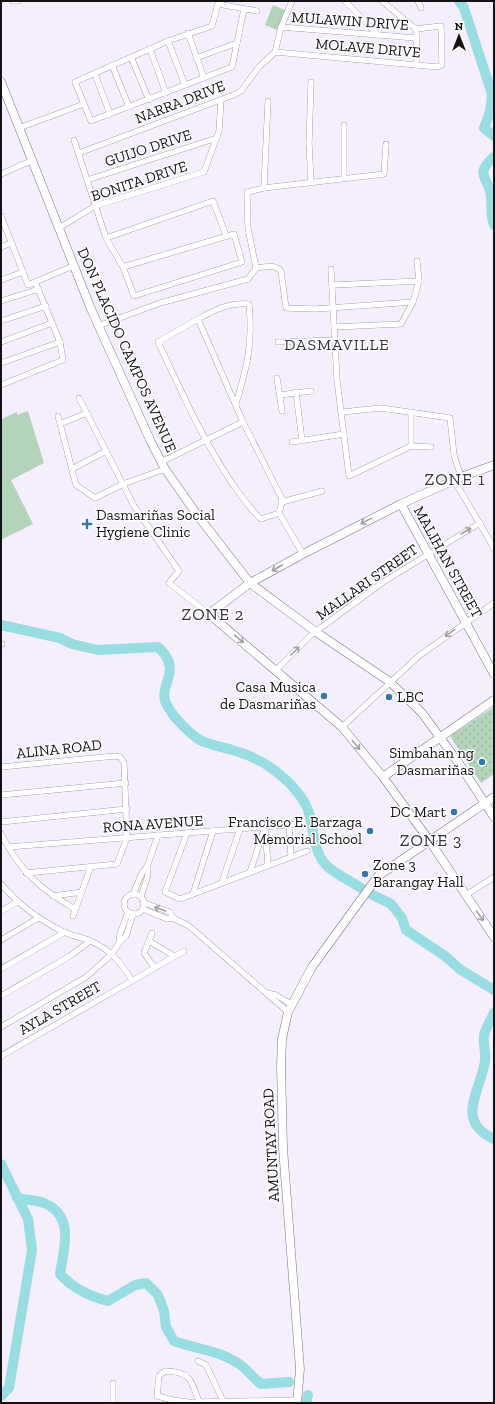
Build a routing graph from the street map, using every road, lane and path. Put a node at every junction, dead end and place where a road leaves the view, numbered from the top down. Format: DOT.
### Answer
graph roads {
  1 [pos="13,1"];
  2 [pos="18,1"];
  3 [pos="292,1"];
  4 [pos="344,1"];
  5 [pos="382,1"];
  6 [pos="418,1"];
  7 [pos="421,8"];
  8 [pos="244,9"];
  9 [pos="257,11"];
  10 [pos="281,27"];
  11 [pos="416,29"];
  12 [pos="188,33"];
  13 [pos="378,35"];
  14 [pos="416,38"];
  15 [pos="168,41"];
  16 [pos="237,43"];
  17 [pos="150,49"];
  18 [pos="275,52"];
  19 [pos="131,57"];
  20 [pos="196,58"];
  21 [pos="112,65"];
  22 [pos="417,65"];
  23 [pos="95,74"];
  24 [pos="204,78"];
  25 [pos="1,82"];
  26 [pos="311,82"];
  27 [pos="185,85"];
  28 [pos="166,93"];
  29 [pos="149,100"];
  30 [pos="220,100"];
  31 [pos="268,101"];
  32 [pos="84,104"];
  33 [pos="129,107"];
  34 [pos="110,114"];
  35 [pos="344,125"];
  36 [pos="19,128"];
  37 [pos="217,138"];
  38 [pos="74,140"];
  39 [pos="386,144"];
  40 [pos="79,153"];
  41 [pos="33,160"];
  42 [pos="1,174"];
  43 [pos="344,178"];
  44 [pos="87,180"];
  45 [pos="311,182"];
  46 [pos="264,188"];
  47 [pos="95,206"];
  48 [pos="1,216"];
  49 [pos="59,228"];
  50 [pos="226,235"];
  51 [pos="106,238"];
  52 [pos="11,243"];
  53 [pos="1,247"];
  54 [pos="417,261"];
  55 [pos="73,266"];
  56 [pos="123,267"];
  57 [pos="256,268"];
  58 [pos="331,269"];
  59 [pos="23,272"];
  60 [pos="1,280"];
  61 [pos="420,281"];
  62 [pos="35,282"];
  63 [pos="333,285"];
  64 [pos="39,289"];
  65 [pos="1,301"];
  66 [pos="413,302"];
  67 [pos="46,306"];
  68 [pos="333,307"];
  69 [pos="198,319"];
  70 [pos="1,321"];
  71 [pos="52,323"];
  72 [pos="98,326"];
  73 [pos="334,327"];
  74 [pos="335,340"];
  75 [pos="1,342"];
  76 [pos="60,342"];
  77 [pos="278,342"];
  78 [pos="1,363"];
  79 [pos="277,378"];
  80 [pos="1,384"];
  81 [pos="311,391"];
  82 [pos="296,392"];
  83 [pos="280,395"];
  84 [pos="79,398"];
  85 [pos="236,404"];
  86 [pos="282,411"];
  87 [pos="342,412"];
  88 [pos="411,412"];
  89 [pos="87,413"];
  90 [pos="58,416"];
  91 [pos="243,422"];
  92 [pos="60,424"];
  93 [pos="344,434"];
  94 [pos="205,440"];
  95 [pos="302,441"];
  96 [pos="292,442"];
  97 [pos="411,446"];
  98 [pos="431,447"];
  99 [pos="106,451"];
  100 [pos="494,465"];
  101 [pos="163,466"];
  102 [pos="72,469"];
  103 [pos="458,478"];
  104 [pos="123,484"];
  105 [pos="322,491"];
  106 [pos="282,502"];
  107 [pos="401,504"];
  108 [pos="279,513"];
  109 [pos="480,523"];
  110 [pos="494,548"];
  111 [pos="303,554"];
  112 [pos="428,554"];
  113 [pos="250,584"];
  114 [pos="494,603"];
  115 [pos="209,614"];
  116 [pos="465,622"];
  117 [pos="316,632"];
  118 [pos="276,670"];
  119 [pos="494,674"];
  120 [pos="390,682"];
  121 [pos="494,700"];
  122 [pos="342,727"];
  123 [pos="440,736"];
  124 [pos="1,767"];
  125 [pos="383,777"];
  126 [pos="126,783"];
  127 [pos="1,795"];
  128 [pos="494,797"];
  129 [pos="485,802"];
  130 [pos="126,809"];
  131 [pos="494,817"];
  132 [pos="1,822"];
  133 [pos="300,824"];
  134 [pos="289,825"];
  135 [pos="265,827"];
  136 [pos="240,829"];
  137 [pos="213,831"];
  138 [pos="187,833"];
  139 [pos="1,834"];
  140 [pos="158,835"];
  141 [pos="128,838"];
  142 [pos="429,840"];
  143 [pos="8,847"];
  144 [pos="307,851"];
  145 [pos="291,856"];
  146 [pos="268,865"];
  147 [pos="91,866"];
  148 [pos="147,867"];
  149 [pos="250,872"];
  150 [pos="26,873"];
  151 [pos="494,877"];
  152 [pos="222,882"];
  153 [pos="1,884"];
  154 [pos="82,892"];
  155 [pos="133,894"];
  156 [pos="193,894"];
  157 [pos="466,895"];
  158 [pos="53,896"];
  159 [pos="141,897"];
  160 [pos="17,902"];
  161 [pos="143,906"];
  162 [pos="75,909"];
  163 [pos="1,911"];
  164 [pos="131,913"];
  165 [pos="73,916"];
  166 [pos="38,918"];
  167 [pos="65,932"];
  168 [pos="152,933"];
  169 [pos="494,937"];
  170 [pos="1,940"];
  171 [pos="90,941"];
  172 [pos="148,941"];
  173 [pos="184,951"];
  174 [pos="112,954"];
  175 [pos="174,956"];
  176 [pos="154,967"];
  177 [pos="1,969"];
  178 [pos="132,980"];
  179 [pos="1,996"];
  180 [pos="289,1008"];
  181 [pos="1,1027"];
  182 [pos="1,1056"];
  183 [pos="198,1361"];
  184 [pos="113,1383"];
  185 [pos="173,1402"];
  186 [pos="226,1402"];
  187 [pos="297,1402"];
  188 [pos="113,1403"];
  189 [pos="197,1403"];
  1 -- 2 [label="street"];
  3 -- 10 [label="street"];
  4 -- 13 [label="street"];
  5 -- 11 [label="street"];
  6 -- 7 [label="street"];
  8 -- 9 [label="street"];
  8 -- 12 [label="street"];
  8 -- 16 [label="street"];
  10 -- 13 [label="street, MULAWIN DRIVE"];
  10 -- 18 [label="street"];
  11 -- 14 [label="street"];
  11 -- 22 [label="street, MOLAVE DRIVE"];
  12 -- 15 [label="street"];
  12 -- 20 [label="street"];
  13 -- 14 [label="street, MULAWIN DRIVE"];
  14 -- 22 [label="street"];
  15 -- 17 [label="street"];
  15 -- 27 [label="street"];
  16 -- 20 [label="street"];
  16 -- 24 [label="street"];
  17 -- 19 [label="street"];
  17 -- 28 [label="street"];
  18 -- 22 [label="street, MOLAVE DRIVE"];
  18 -- 30 [label="street, NARRA DRIVE"];
  19 -- 21 [label="street"];
  19 -- 29 [label="street"];
  20 -- 24 [label="street"];
  21 -- 23 [label="street"];
  21 -- 33 [label="street"];
  23 -- 32 [label="street"];
  23 -- 34 [label="street"];
  24 -- 27 [label="street"];
  25 -- 36 [label="street, DON PLACIDO CAMPOS AVENUE"];
  26 -- 45 [label="street"];
  27 -- 28 [label="street"];
  28 -- 29 [label="street"];
  29 -- 33 [label="street"];
  30 -- 37 [label="street, BONITA DRIVE"];
  30 -- 40 [label="street, NARRA DRIVE"];
  31 -- 46 [label="street"];
  32 -- 34 [label="street"];
  32 -- 36 [label="street"];
  33 -- 34 [label="street"];
  35 -- 43 [label="street"];
  36 -- 41 [label="street, DON PLACIDO CAMPOS AVENUE"];
  37 -- 44 [label="street, GUIJO DRIVE"];
  37 -- 47 [label="street, BONITA DRIVE"];
  38 -- 40 [label="street"];
  39 -- 43 [label="street"];
  40 -- 44 [label="street"];
  41 -- 42 [label="street"];
  41 -- 49 [label="street, DON PLACIDO CAMPOS AVENUE"];
  43 -- 45 [label="street"];
  44 -- 47 [label="street"];
  45 -- 46 [label="street"];
  46 -- 57 [label="street"];
  47 -- 49 [label="street, BONITA DRIVE"];
  47 -- 51 [label="street"];
  48 -- 52 [label="street"];
  49 -- 55 [label="street, DON PLACIDO CAMPOS AVENUE"];
  50 -- 51 [label="street"];
  50 -- 56 [label="street"];
  50 -- 56 [label="street"];
  51 -- 56 [label="street"];
  52 -- 53 [label="street"];
  52 -- 59 [label="street"];
  54 -- 61 [label="street"];
  55 -- 62 [label="street"];
  55 -- 72 [label="street, DON PLACIDO CAMPOS AVENUE"];
  57 -- 68 [label="street"];
  57 -- 72 [label="street"];
  58 -- 63 [label="street"];
  59 -- 60 [label="street"];
  59 -- 62 [label="street"];
  61 -- 63 [label="street"];
  61 -- 66 [label="street"];
  62 -- 64 [label="street"];
  63 -- 68 [label="street"];
  64 -- 65 [label="street"];
  64 -- 67 [label="street"];
  66 -- 68 [label="street"];
  66 -- 73 [label="street"];
  67 -- 70 [label="street"];
  67 -- 71 [label="street"];
  68 -- 73 [label="street"];
  69 -- 85 [label="street"];
  69 -- 85 [label="street"];
  69 -- 94 [label="street"];
  71 -- 75 [label="street"];
  71 -- 76 [label="street"];
  72 -- 101 [label="street, DON PLACIDO CAMPOS AVENUE"];
  73 -- 74 [label="street"];
  74 -- 77 [label="street"];
  74 -- 87 [label="street"];
  76 -- 78 [label="street"];
  76 -- 80 [label="street"];
  79 -- 83 [label="street"];
  81 -- 82 [label="street"];
  82 -- 83 [label="street"];
  82 -- 95 [label="street"];
  83 -- 86 [label="street"];
  84 -- 89 [label="street"];
  85 -- 91 [label="street"];
  87 -- 88 [label="street"];
  87 -- 93 [label="street"];
  88 -- 97 [label="street"];
  88 -- 103 [label="street"];
  89 -- 92 [label="street"];
  89 -- 99 [label="street"];
  90 -- 92 [label="street"];
  91 -- 94 [label="street"];
  91 -- 106 [label="street"];
  92 -- 102 [label="street"];
  93 -- 95 [label="street"];
  93 -- 97 [label="street"];
  94 -- 101 [label="street"];
  94 -- 108 [label="street"];
  95 -- 96 [label="street"];
  97 -- 98 [label="street"];
  99 -- 102 [label="street"];
  99 -- 104 [label="street"];
  100 -- 103 [label="street"];
  101 -- 104 [label="street"];
  101 -- 113 [label="street, DON PLACIDO CAMPOS AVENUE"];
  102 -- 104 [label="street"];
  103 -- 107 [label="street"];
  103 -- 109 [label="street"];
  104 -- 115 [label="street"];
  105 -- 106 [label="street"];
  106 -- 108 [label="street"];
  107 -- 111 [label="street, one-way"];
  107 -- 112 [label="street, MALIHAN STREET"];
  108 -- 111 [label="street"];
  109 -- 110 [label="street"];
  112 -- 109 [label="street, MALLARI STREET, one-way"];
  111 -- 113 [label="street, one-way"];
  112 -- 116 [label="street, MALIHAN STREET"];
  112 -- 117 [label="street, MALLARI STREET"];
  113 -- 115 [label="street"];
  113 -- 117 [label="street, DON PLACIDO CAMPOS AVENUE"];
  114 -- 116 [label="street"];
  115 -- 118 [label="street, one-way"];
  116 -- 119 [label="street, MALIHAN STREET"];
  116 -- 120 [label="street, one-way"];
  118 -- 117 [label="street, MALLARI STREET, one-way"];
  117 -- 120 [label="street, DON PLACIDO CAMPOS AVENUE"];
  118 -- 122 [label="street"];
  120 -- 122 [label="street"];
  120 -- 123 [label="street, DON PLACIDO CAMPOS AVENUE"];
  121 -- 123 [label="street"];
  122 -- 125 [label="street, one-way"];
  123 -- 125 [label="street"];
  123 -- 129 [label="street, DON PLACIDO CAMPOS AVENUE"];
  124 -- 126 [label="street, ALINA ROAD"];
  125 -- 142 [label="street"];
  126 -- 127 [label="street"];
  126 -- 130 [label="street"];
  128 -- 129 [label="street, AMUNTAY ROAD"];
  129 -- 131 [label="street, DON PLACIDO CAMPOS AVENUE"];
  129 -- 142 [label="street, AMUNTAY ROAD"];
  130 -- 132 [label="street"];
  130 -- 141 [label="street"];
  133 -- 134 [label="street, RONA AVENUE"];
  134 -- 135 [label="street, RONA AVENUE"];
  134 -- 145 [label="street"];
  135 -- 136 [label="street, RONA AVENUE"];
  135 -- 146 [label="street"];
  135 -- 149 [label="street"];
  136 -- 137 [label="street, RONA AVENUE"];
  136 -- 152 [label="street"];
  137 -- 138 [label="street, RONA AVENUE"];
  137 -- 156 [label="street"];
  138 -- 140 [label="street, RONA AVENUE"];
  138 -- 156 [label="street"];
  139 -- 143 [label="street"];
  140 -- 141 [label="street, RONA AVENUE"];
  140 -- 148 [label="street"];
  141 -- 143 [label="street, RONA AVENUE"];
  141 -- 147 [label="street"];
  142 -- 157 [label="street"];
  142 -- 180 [label="street, AMUNTAY ROAD"];
  143 -- 150 [label="street"];
  144 -- 145 [label="street"];
  145 -- 146 [label="street"];
  146 -- 149 [label="street"];
  147 -- 150 [label="street"];
  147 -- 154 [label="street"];
  148 -- 155 [label="street"];
  148 -- 159 [label="street"];
  149 -- 152 [label="street"];
  150 -- 158 [label="street"];
  151 -- 157 [label="street"];
  152 -- 156 [label="street"];
  153 -- 160 [label="street"];
  154 -- 158 [label="street"];
  154 -- 162 [label="street"];
  155 -- 159 [label="street"];
  155 -- 164 [label="street"];
  157 -- 169 [label="street, one-way"];
  158 -- 162 [label="street"];
  159 -- 161 [label="street"];
  160 -- 163 [label="street"];
  160 -- 166 [label="street"];
  161 -- 164 [label="street"];
  161 -- 180 [label="street"];
  162 -- 165 [label="street"];
  164 -- 174 [label="street"];
  166 -- 167 [label="street"];
  166 -- 170 [label="street"];
  167 -- 171 [label="street"];
  167 -- 177 [label="street"];
  168 -- 172 [label="street"];
  171 -- 174 [label="street"];
  171 -- 179 [label="street"];
  172 -- 175 [label="street"];
  172 -- 176 [label="street"];
  173 -- 175 [label="street, AYLA STREET"];
  174 -- 178 [label="street"];
  174 -- 181 [label="street"];
  175 -- 176 [label="street, AYLA STREET"];
  176 -- 178 [label="street, AYLA STREET"];
  178 -- 182 [label="street, AYLA STREET"];
  180 -- 187 [label="street, AMUNTAY ROAD"];
  183 -- 186 [label="street"];
  184 -- 188 [label="street"];
  185 -- 189 [label="street"];
  185 -- 189 [label="street"];
  186 -- 187 [label="street"];
  186 -- 189 [label="street"];
}
